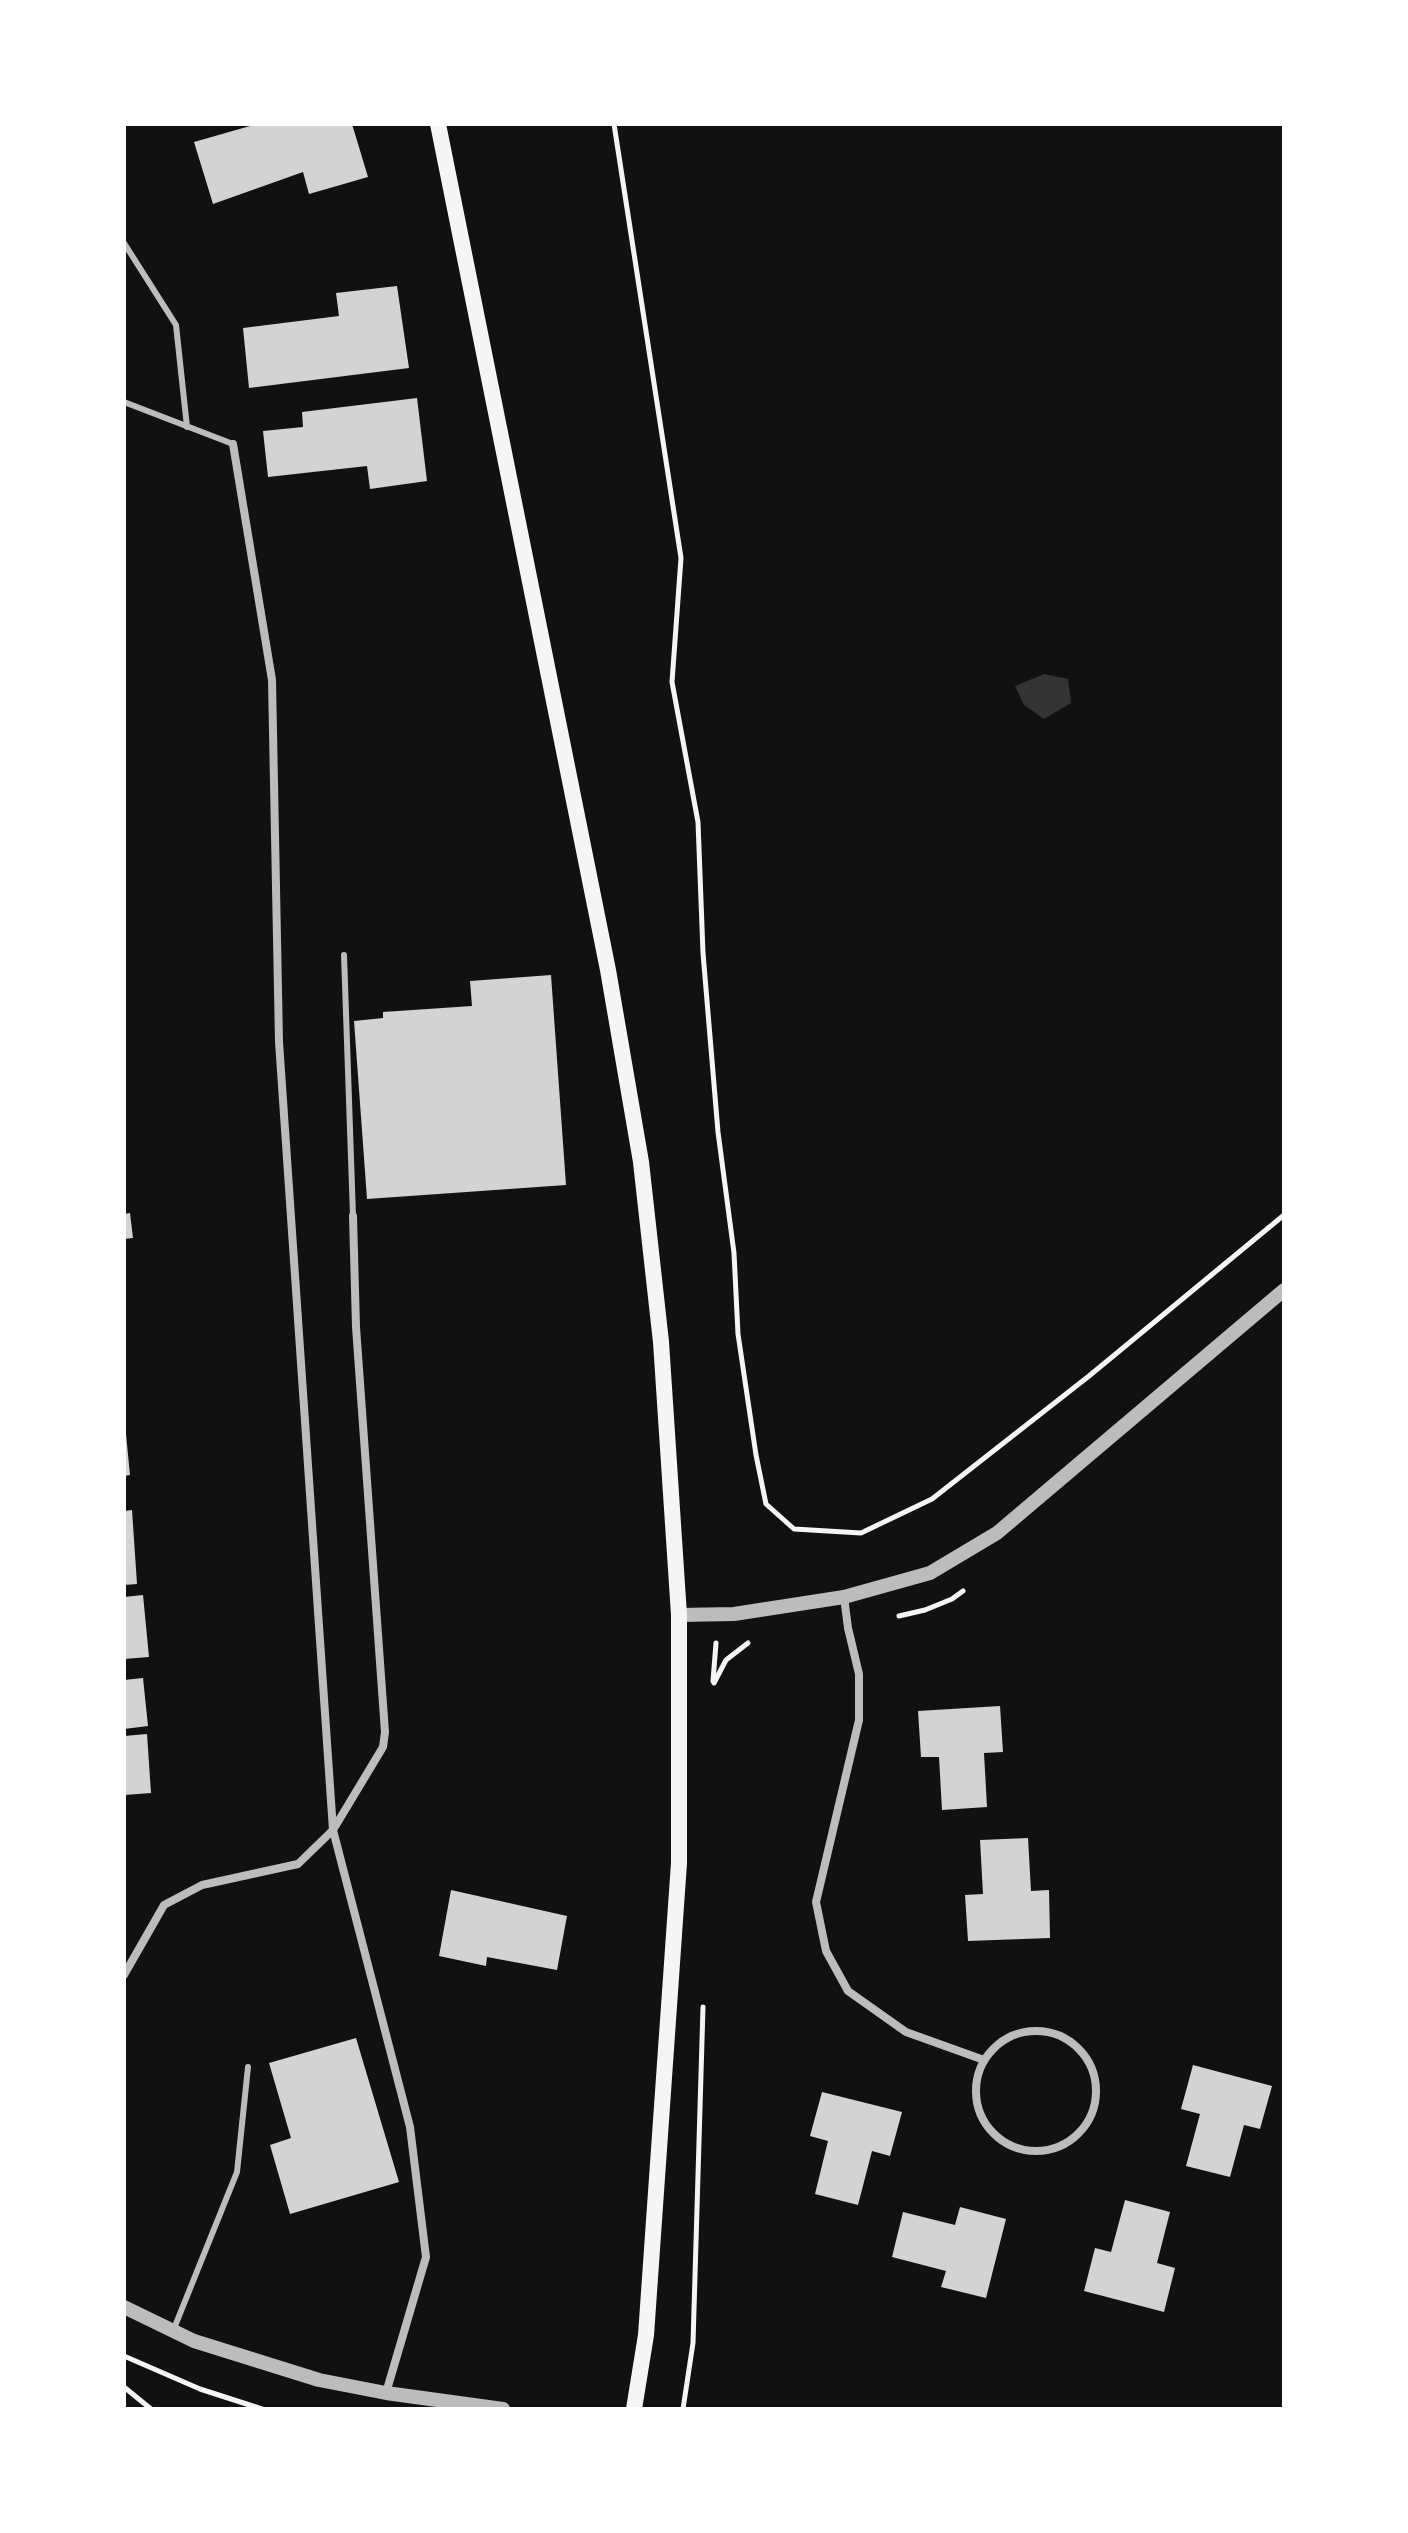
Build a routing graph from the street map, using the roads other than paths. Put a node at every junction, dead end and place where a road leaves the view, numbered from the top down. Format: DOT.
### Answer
graph roads {
  1 [pos="438,124"];
  2 [pos="124,243"];
  3 [pos="124,402"];
  4 [pos="187,427"];
  5 [pos="233,444"];
  6 [pos="344,955"];
  7 [pos="353,1216"];
  8 [pos="1284,1290"];
  9 [pos="844,1597"];
  10 [pos="679,1615"];
  11 [pos="333,1830"];
  12 [pos="124,1975"];
  13 [pos="984,2060"];
  14 [pos="248,2067"];
  15 [pos="124,2307"];
  16 [pos="173,2331"];
  17 [pos="386,2393"];
  18 [pos="503,2409"];
  19 [pos="634,2409"];
  1 -- 10 [label="main road"];
  2 -- 4 [label="lane"];
  3 -- 4 [label="lane"];
  4 -- 5 [label="lane"];
  5 -- 11 [label="street"];
  6 -- 7 [label="lane"];
  7 -- 11 [label="street"];
  8 -- 9 [label="street"];
  9 -- 10 [label="street"];
  9 -- 13 [label="street"];
  10 -- 19 [label="main road"];
  11 -- 12 [label="street"];
  11 -- 17 [label="street"];
  13 -- 13 [label="street"];
  14 -- 16 [label="lane"];
  15 -- 16 [label="street"];
  16 -- 17 [label="street"];
  17 -- 18 [label="street"];
}
